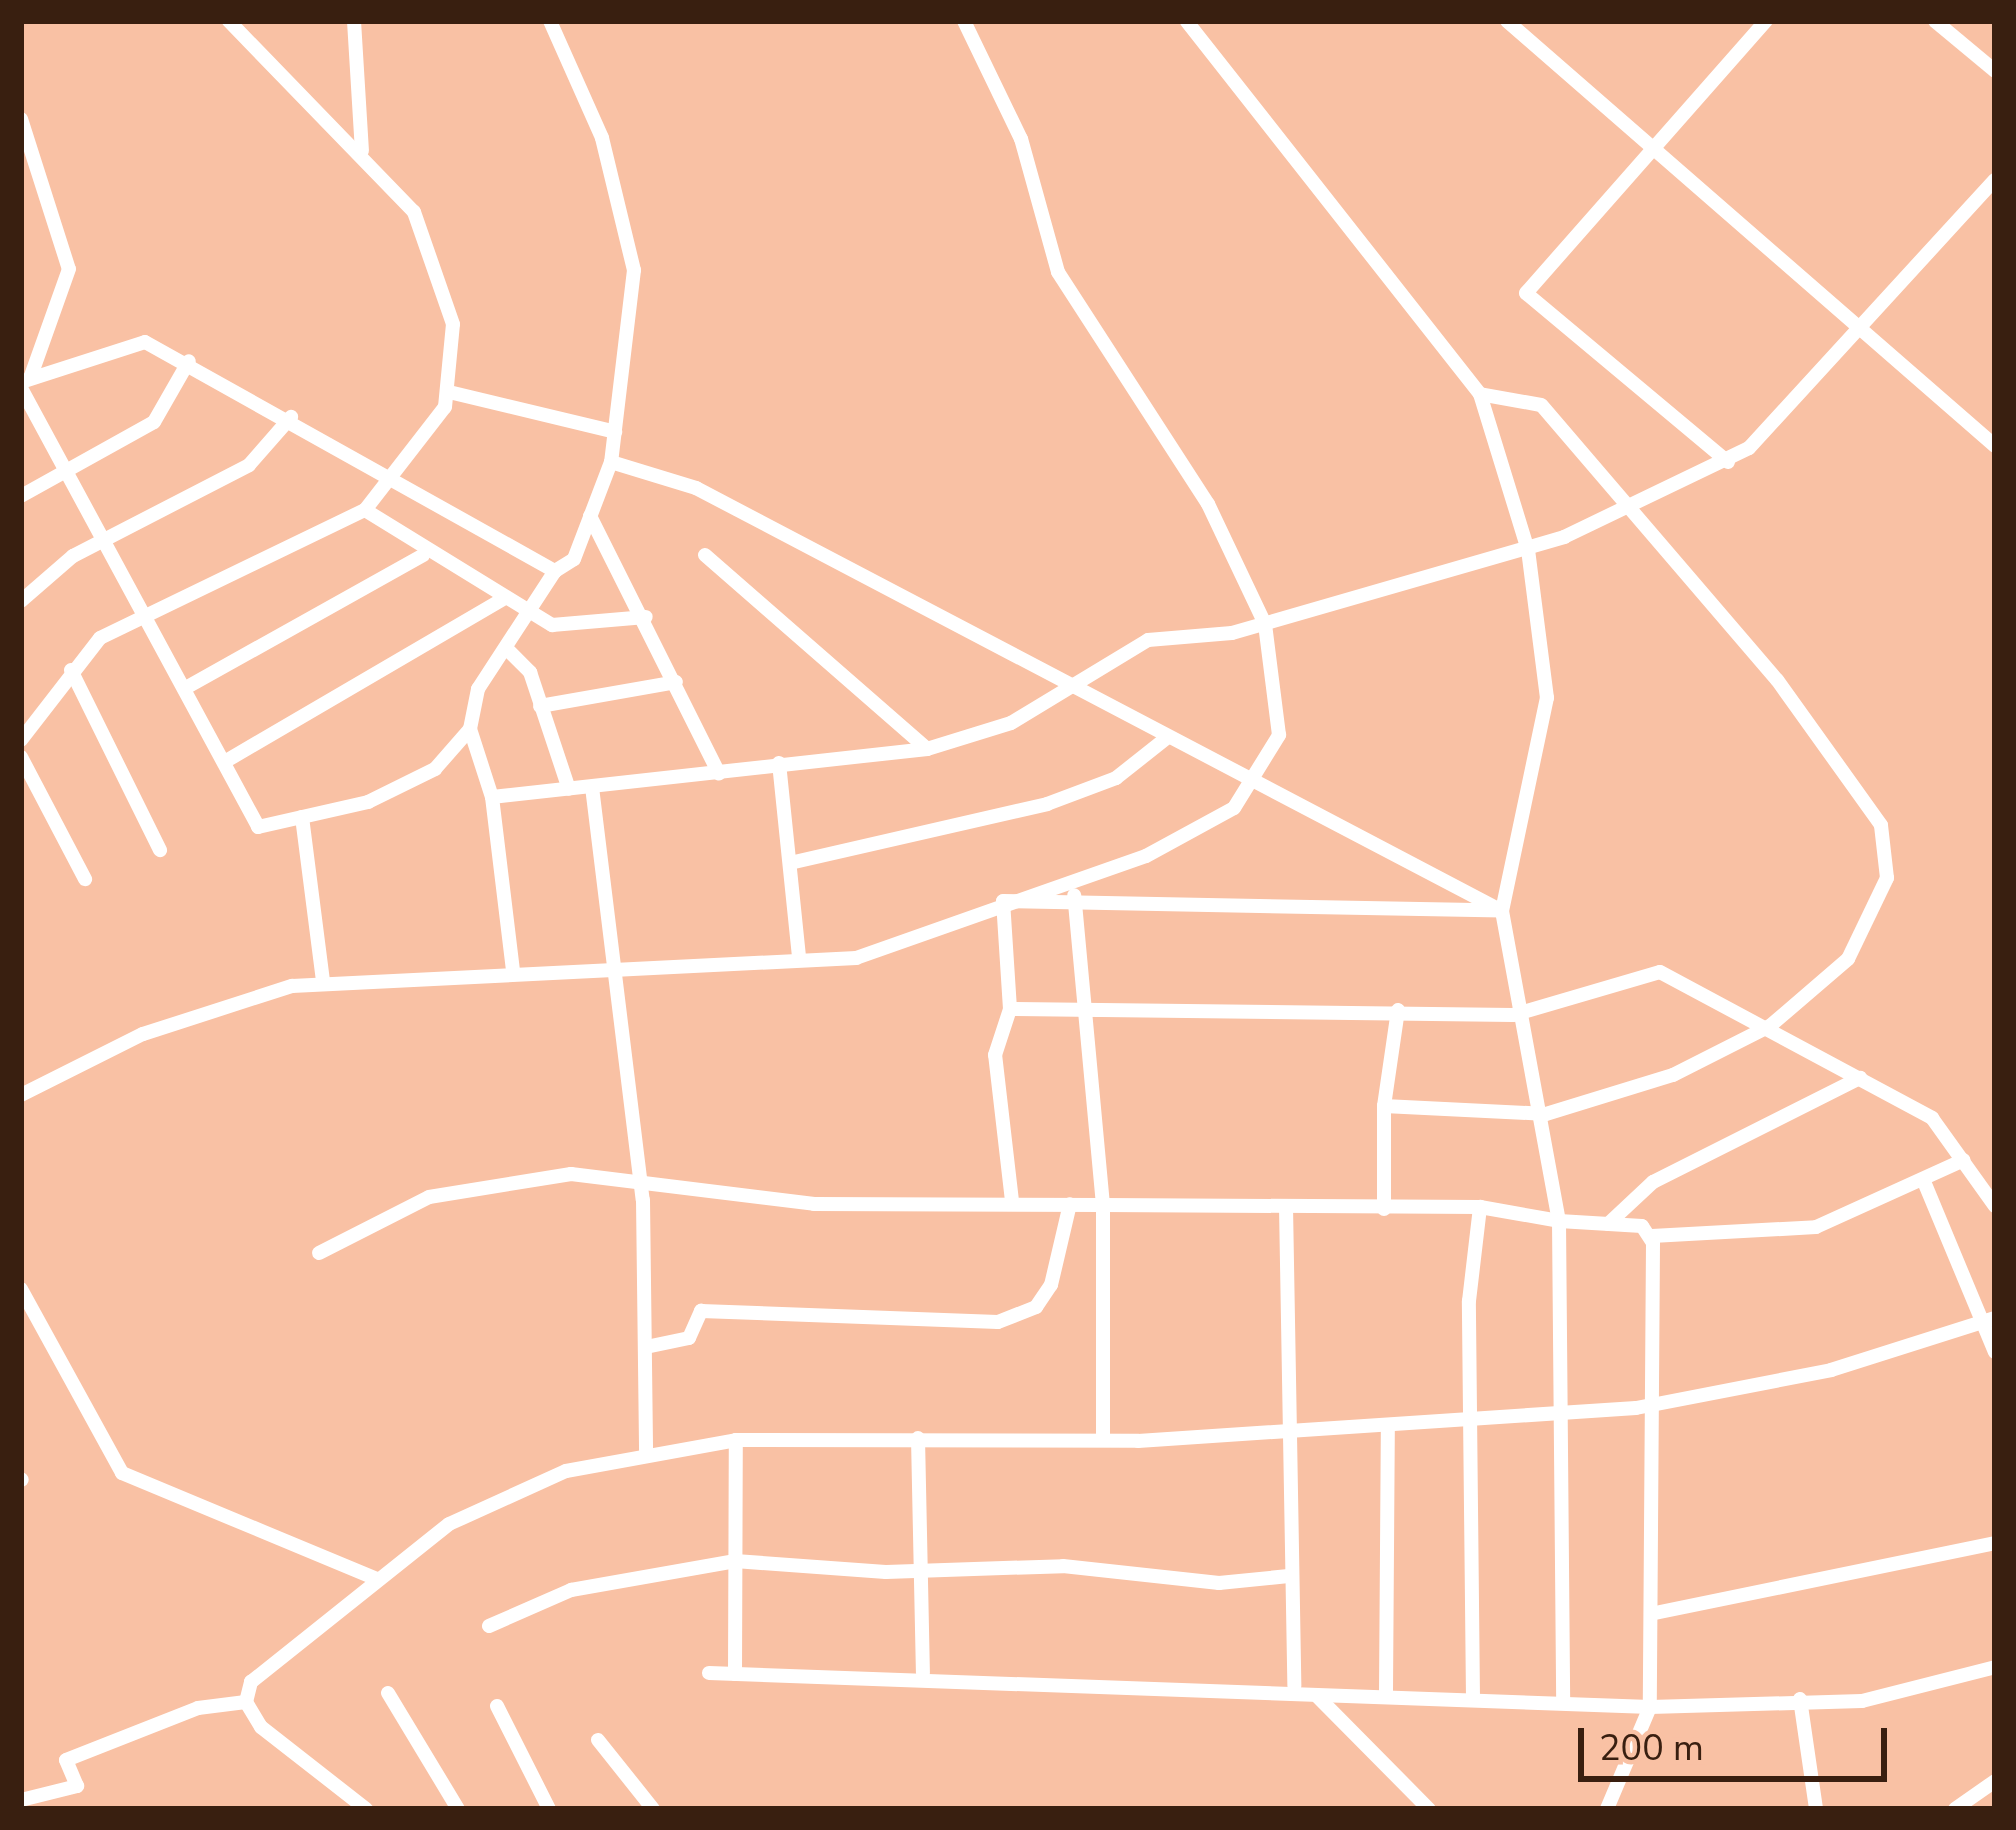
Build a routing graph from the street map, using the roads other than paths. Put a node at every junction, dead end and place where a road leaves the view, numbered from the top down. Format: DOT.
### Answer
graph roads {
  1 [pos="229,21"];
  2 [pos="354,21"];
  3 [pos="550,21"];
  4 [pos="964,21"];
  5 [pos="1187,21"];
  6 [pos="1507,21"];
  7 [pos="1766,21"];
  8 [pos="1935,21"];
  9 [pos="1995,71"];
  10 [pos="21,118"];
  11 [pos="1649,141"];
  12 [pos="362,151"];
  13 [pos="1995,180"];
  14 [pos="1857,328"];
  15 [pos="189,361"];
  16 [pos="24,382"];
  17 [pos="449,392"];
  18 [pos="1480,394"];
  19 [pos="291,417"];
  20 [pos="615,433"];
  21 [pos="1995,446"];
  22 [pos="1728,462"];
  23 [pos="611,463"];
  24 [pos="67,468"];
  25 [pos="396,476"];
  26 [pos="21,496"];
  27 [pos="1627,505"];
  28 [pos="365,510"];
  29 [pos="590,516"];
  30 [pos="99,543"];
  31 [pos="1528,550"];
  32 [pos="423,555"];
  33 [pos="705,555"];
  34 [pos="555,571"];
  35 [pos="503,599"];
  36 [pos="21,602"];
  37 [pos="528,614"];
  38 [pos="148,616"];
  39 [pos="646,617"];
  40 [pos="1265,624"];
  41 [pos="507,649"];
  42 [pos="71,670"];
  43 [pos="676,682"];
  44 [pos="1071,682"];
  45 [pos="189,686"];
  46 [pos="540,706"];
  47 [pos="470,729"];
  48 [pos="1168,737"];
  49 [pos="21,740"];
  50 [pos="927,749"];
  51 [pos="21,758"];
  52 [pos="226,761"];
  53 [pos="779,763"];
  54 [pos="719,774"];
  55 [pos="1256,779"];
  56 [pos="592,787"];
  57 [pos="569,789"];
  58 [pos="493,796"];
  59 [pos="302,817"];
  60 [pos="160,850"];
  61 [pos="790,863"];
  62 [pos="85,879"];
  63 [pos="1073,884"];
  64 [pos="1003,901"];
  65 [pos="1075,901"];
  66 [pos="1502,911"];
  67 [pos="799,957"];
  68 [pos="513,970"];
  69 [pos="613,971"];
  70 [pos="323,981"];
  71 [pos="1084,1004"];
  72 [pos="1010,1009"];
  73 [pos="1398,1010"];
  74 [pos="1525,1011"];
  75 [pos="1770,1026"];
  76 [pos="1860,1078"];
  77 [pos="21,1095"];
  78 [pos="1384,1106"];
  79 [pos="1546,1114"];
  80 [pos="1964,1160"];
  81 [pos="1925,1184"];
  82 [pos="641,1186"];
  83 [pos="1012,1201"];
  84 [pos="1070,1204"];
  85 [pos="1103,1205"];
  86 [pos="1286,1206"];
  87 [pos="1995,1206"];
  88 [pos="1480,1207"];
  89 [pos="1384,1209"];
  90 [pos="1558,1221"];
  91 [pos="1608,1224"];
  92 [pos="1652,1235"];
  93 [pos="319,1253"];
  94 [pos="21,1289"];
  95 [pos="1990,1320"];
  96 [pos="646,1347"];
  97 [pos="1995,1352"];
  98 [pos="1659,1405"];
  99 [pos="1566,1415"];
  100 [pos="1469,1425"];
  101 [pos="1293,1426"];
  102 [pos="1388,1426"];
  103 [pos="918,1438"];
  104 [pos="736,1440"];
  105 [pos="1103,1440"];
  106 [pos="646,1456"];
  107 [pos="1995,1543"];
  108 [pos="735,1561"];
  109 [pos="923,1569"];
  110 [pos="1289,1576"];
  111 [pos="377,1579"];
  112 [pos="1655,1613"];
  113 [pos="489,1626"];
  114 [pos="1995,1667"];
  115 [pos="709,1673"];
  116 [pos="922,1673"];
  117 [pos="735,1674"];
  118 [pos="1294,1686"];
  119 [pos="1386,1692"];
  120 [pos="388,1693"];
  121 [pos="1318,1697"];
  122 [pos="1473,1698"];
  123 [pos="1800,1699"];
  124 [pos="246,1702"];
  125 [pos="1563,1702"];
  126 [pos="497,1706"];
  127 [pos="1650,1707"];
  128 [pos="598,1740"];
  129 [pos="1995,1781"];
  130 [pos="21,1800"];
  131 [pos="366,1809"];
  132 [pos="458,1809"];
  133 [pos="549,1809"];
  134 [pos="653,1809"];
  135 [pos="1429,1809"];
  136 [pos="1607,1809"];
  137 [pos="1816,1809"];
  138 [pos="1954,1809"];
  1 -- 12 [label="street"];
  2 -- 12 [label="street"];
  3 -- 20 [label="street"];
  4 -- 40 [label="street"];
  5 -- 18 [label="street"];
  6 -- 11 [label="street"];
  7 -- 11 [label="street"];
  8 -- 9 [label="street"];
  10 -- 16 [label="street"];
  11 -- 14 [label="street"];
  11 -- 22 [label="street"];
  12 -- 17 [label="street"];
  13 -- 14 [label="street"];
  14 -- 21 [label="street"];
  14 -- 22 [label="street"];
  15 -- 16 [label="street"];
  15 -- 19 [label="street"];
  15 -- 24 [label="street"];
  16 -- 24 [label="street"];
  17 -- 20 [label="street"];
  17 -- 25 [label="street"];
  18 -- 27 [label="street"];
  18 -- 31 [label="street"];
  19 -- 25 [label="street"];
  19 -- 30 [label="street"];
  20 -- 23 [label="street"];
  22 -- 27 [label="street"];
  23 -- 29 [label="street"];
  23 -- 44 [label="street"];
  24 -- 26 [label="street"];
  24 -- 30 [label="street"];
  25 -- 28 [label="street"];
  25 -- 34 [label="street"];
  27 -- 31 [label="street"];
  27 -- 75 [label="street"];
  28 -- 32 [label="street"];
  28 -- 38 [label="street"];
  29 -- 34 [label="street"];
  29 -- 39 [label="street"];
  30 -- 36 [label="street"];
  30 -- 38 [label="street"];
  31 -- 40 [label="street"];
  31 -- 66 [label="street"];
  32 -- 35 [label="street"];
  32 -- 45 [label="street"];
  33 -- 50 [label="street"];
  34 -- 37 [label="street"];
  35 -- 37 [label="street"];
  35 -- 52 [label="street"];
  37 -- 39 [label="street"];
  37 -- 41 [label="street"];
  38 -- 42 [label="street"];
  38 -- 45 [label="street"];
  39 -- 43 [label="street"];
  40 -- 44 [label="street"];
  40 -- 55 [label="street"];
  41 -- 46 [label="street"];
  41 -- 47 [label="street"];
  42 -- 49 [label="street"];
  42 -- 60 [label="street"];
  43 -- 46 [label="street"];
  43 -- 54 [label="street"];
  44 -- 48 [label="street"];
  44 -- 50 [label="street"];
  45 -- 52 [label="street"];
  46 -- 57 [label="street"];
  47 -- 58 [label="street"];
  47 -- 59 [label="street"];
  48 -- 55 [label="street"];
  48 -- 61 [label="street"];
  50 -- 53 [label="street"];
  51 -- 62 [label="street"];
  52 -- 59 [label="street"];
  53 -- 54 [label="street"];
  53 -- 61 [label="street"];
  54 -- 56 [label="street"];
  55 -- 63 [label="street"];
  55 -- 66 [label="street"];
  56 -- 57 [label="street"];
  56 -- 69 [label="street"];
  57 -- 58 [label="street"];
  58 -- 68 [label="street"];
  59 -- 70 [label="street"];
  61 -- 67 [label="street"];
  63 -- 64 [label="street"];
  63 -- 65 [label="street"];
  64 -- 65 [label="street"];
  64 -- 67 [label="street"];
  64 -- 72 [label="street"];
  65 -- 66 [label="street"];
  65 -- 71 [label="street"];
  66 -- 74 [label="street"];
  67 -- 69 [label="street"];
  68 -- 69 [label="street"];
  68 -- 70 [label="street"];
  69 -- 82 [label="street"];
  70 -- 77 [label="street"];
  71 -- 72 [label="street"];
  71 -- 73 [label="street"];
  71 -- 85 [label="street"];
  72 -- 83 [label="street"];
  73 -- 74 [label="street"];
  73 -- 78 [label="street"];
  74 -- 75 [label="street"];
  74 -- 79 [label="street"];
  75 -- 76 [label="street"];
  75 -- 79 [label="street"];
  76 -- 80 [label="street"];
  76 -- 91 [label="street"];
  78 -- 79 [label="street"];
  78 -- 89 [label="street"];
  79 -- 90 [label="street"];
  80 -- 81 [label="street"];
  80 -- 87 [label="street"];
  81 -- 92 [label="street"];
  81 -- 95 [label="street"];
  82 -- 83 [label="street"];
  82 -- 93 [label="street"];
  82 -- 96 [label="street"];
  83 -- 84 [label="street"];
  84 -- 85 [label="street"];
  84 -- 96 [label="street"];
  85 -- 86 [label="street"];
  85 -- 105 [label="street"];
  86 -- 89 [label="street"];
  86 -- 101 [label="street"];
  88 -- 89 [label="street"];
  88 -- 90 [label="street"];
  88 -- 100 [label="street"];
  90 -- 91 [label="street"];
  90 -- 99 [label="street"];
  91 -- 92 [label="street"];
  92 -- 98 [label="street"];
  94 -- 111 [label="street"];
  95 -- 97 [label="street"];
  95 -- 98 [label="street"];
  96 -- 106 [label="street"];
  98 -- 99 [label="street"];
  98 -- 112 [label="street"];
  99 -- 100 [label="street"];
  99 -- 125 [label="street"];
  100 -- 102 [label="street"];
  100 -- 122 [label="street"];
  101 -- 102 [label="street"];
  101 -- 105 [label="street"];
  101 -- 110 [label="street"];
  102 -- 119 [label="street"];
  103 -- 104 [label="street"];
  103 -- 105 [label="street"];
  103 -- 109 [label="street"];
  104 -- 106 [label="street"];
  104 -- 108 [label="street"];
  106 -- 111 [label="street"];
  107 -- 112 [label="street"];
  108 -- 109 [label="street"];
  108 -- 113 [label="street"];
  108 -- 117 [label="street"];
  109 -- 110 [label="street"];
  109 -- 116 [label="street"];
  110 -- 118 [label="street"];
  111 -- 124 [label="street"];
  112 -- 127 [label="street"];
  114 -- 123 [label="street"];
  115 -- 117 [label="street"];
  116 -- 117 [label="street"];
  116 -- 118 [label="street"];
  118 -- 121 [label="street"];
  119 -- 121 [label="street"];
  119 -- 122 [label="street"];
  120 -- 132 [label="street"];
  121 -- 135 [label="street"];
  122 -- 125 [label="street"];
  123 -- 127 [label="street"];
  123 -- 137 [label="street"];
  124 -- 130 [label="street"];
  124 -- 131 [label="street"];
  125 -- 127 [label="street"];
  126 -- 133 [label="street"];
  127 -- 136 [label="street"];
  128 -- 134 [label="street"];
  129 -- 138 [label="street"];
}
